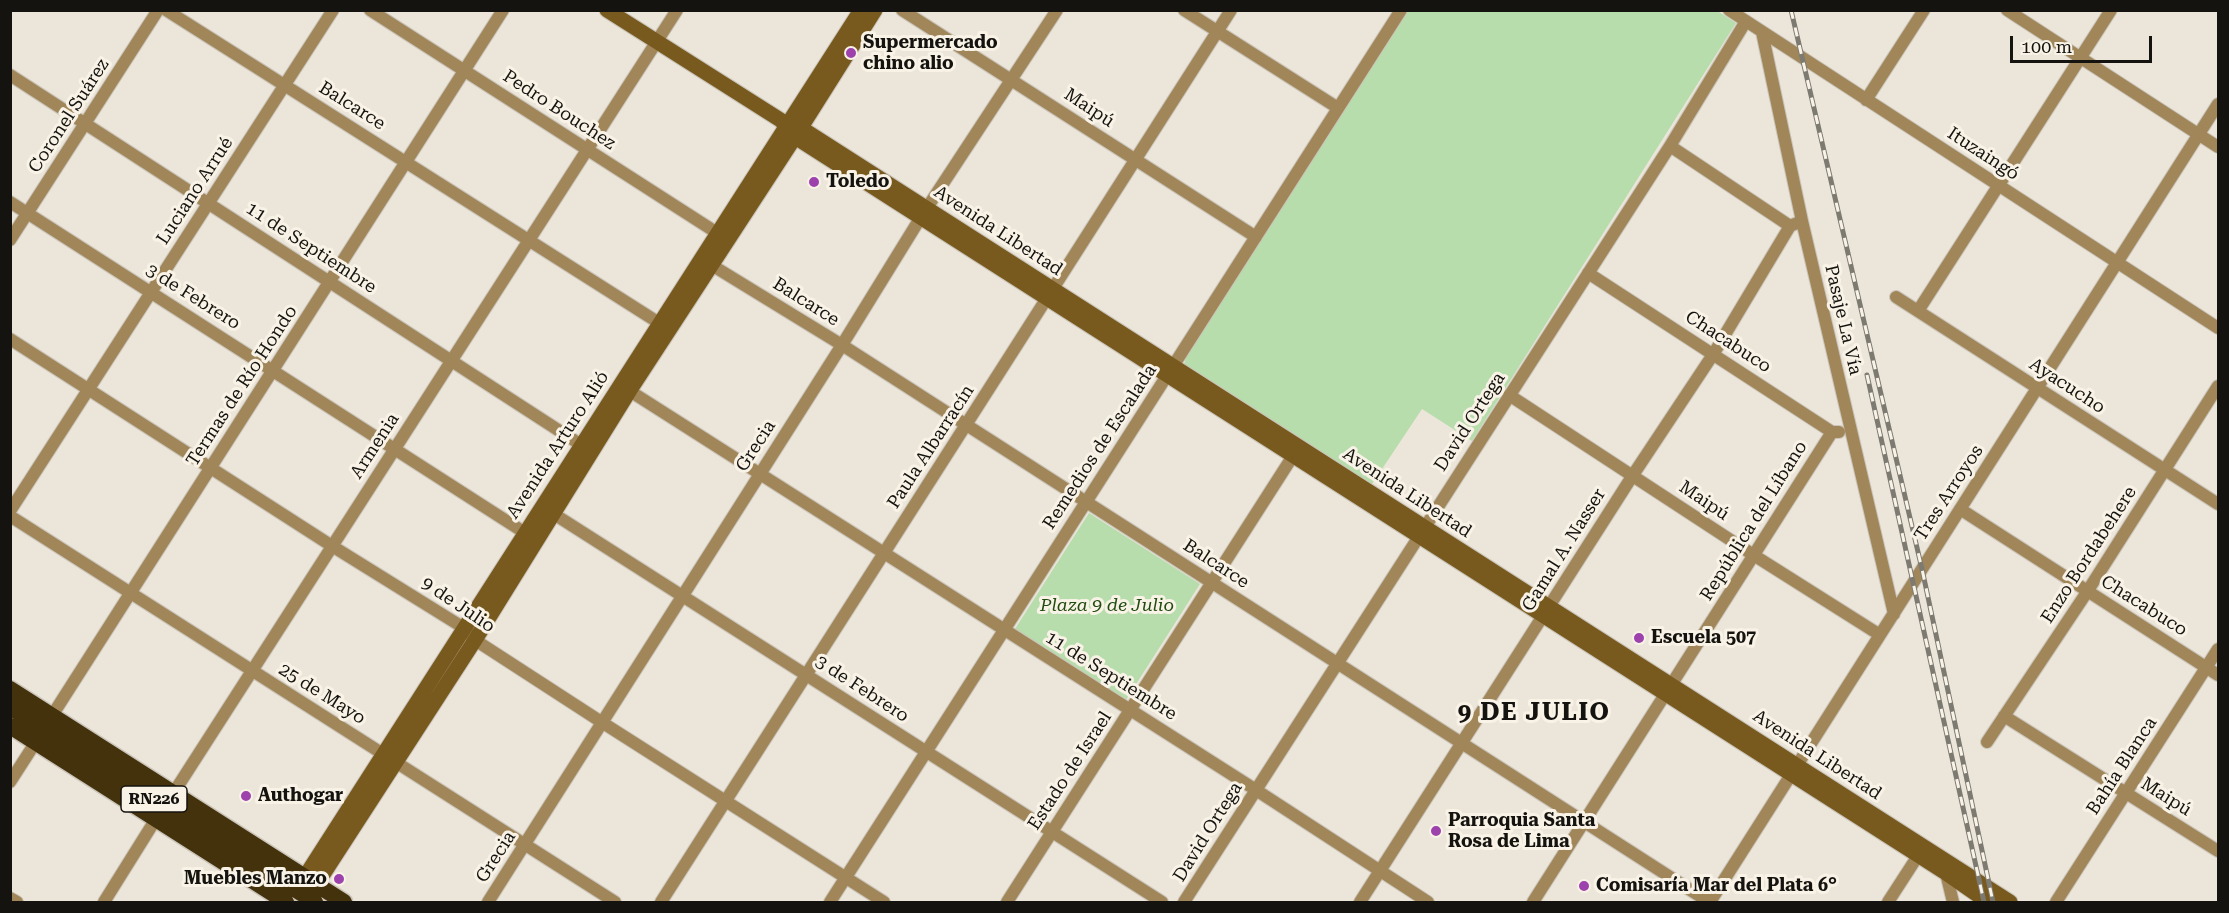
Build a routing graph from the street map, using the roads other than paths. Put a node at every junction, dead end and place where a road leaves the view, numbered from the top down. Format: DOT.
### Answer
graph roads {
  1 [pos="158,10"];
  2 [pos="166,10"];
  3 [pos="333,10"];
  4 [pos="370,10"];
  5 [pos="503,10"];
  6 [pos="607,10"];
  7 [pos="677,10"];
  8 [pos="861,10"];
  9 [pos="875,10"];
  10 [pos="902,10"];
  11 [pos="1057,10"];
  12 [pos="1184,10"];
  13 [pos="1231,10"];
  14 [pos="1401,10"];
  15 [pos="1729,10"];
  16 [pos="1924,10"];
  17 [pos="2007,10"];
  18 [pos="2111,10"];
  19 [pos="1746,21"];
  20 [pos="1218,31"];
  21 [pos="1762,32"];
  22 [pos="656,42"];
  23 [pos="2080,58"];
  24 [pos="464,71"];
  25 [pos="10,75"];
  26 [pos="1012,81"];
  27 [pos="285,85"];
  28 [pos="1866,100"];
  29 [pos="2218,104"];
  30 [pos="1338,108"];
  31 [pos="85,124"];
  32 [pos="791,127"];
  33 [pos="2199,135"];
  34 [pos="1670,146"];
  35 [pos="2218,147"];
  36 [pos="587,150"];
  37 [pos="1136,160"];
  38 [pos="406,162"];
  39 [pos="1999,185"];
  40 [pos="10,202"];
  41 [pos="208,203"];
  42 [pos="924,213"];
  43 [pos="28,214"];
  44 [pos="1796,223"];
  45 [pos="723,236"];
  46 [pos="1256,237"];
  47 [pos="10,240"];
  48 [pos="529,240"];
  49 [pos="707,262"];
  50 [pos="2117,262"];
  51 [pos="1588,273"];
  52 [pos="330,282"];
  53 [pos="151,292"];
  54 [pos="1050,294"];
  55 [pos="1896,297"];
  56 [pos="1918,311"];
  57 [pos="665,326"];
  58 [pos="2218,328"];
  59 [pos="10,339"];
  60 [pos="842,345"];
  61 [pos="1714,354"];
  62 [pos="451,361"];
  63 [pos="273,370"];
  64 [pos="1170,371"];
  65 [pos="2218,386"];
  66 [pos="626,388"];
  67 [pos="2037,388"];
  68 [pos="88,390"];
  69 [pos="1509,395"];
  70 [pos="966,425"];
  71 [pos="1850,430"];
  72 [pos="1832,432"];
  73 [pos="396,448"];
  74 [pos="587,449"];
  75 [pos="1296,451"];
  76 [pos="211,468"];
  77 [pos="2164,470"];
  78 [pos="760,473"];
  79 [pos="1633,475"];
  80 [pos="1086,502"];
  81 [pos="2218,504"];
  82 [pos="1960,509"];
  83 [pos="547,510"];
  84 [pos="10,513"];
  85 [pos="1421,531"];
  86 [pos="531,536"];
  87 [pos="332,546"];
  88 [pos="884,553"];
  89 [pos="1755,556"];
  90 [pos="1212,583"];
  91 [pos="2087,592"];
  92 [pos="131,593"];
  93 [pos="683,596"];
  94 [pos="1547,612"];
  95 [pos="1894,614"];
  96 [pos="464,628"];
  97 [pos="1004,630"];
  98 [pos="1880,635"];
  99 [pos="475,640"];
  100 [pos="2218,649"];
  101 [pos="1337,663"];
  102 [pos="2207,667"];
  103 [pos="252,670"];
  104 [pos="807,675"];
  105 [pos="2218,675"];
  106 [pos="10,689"];
  107 [pos="1668,689"];
  108 [pos="10,707"];
  109 [pos="1131,710"];
  110 [pos="2004,716"];
  111 [pos="603,723"];
  112 [pos="10,726"];
  113 [pos="44,729"];
  114 [pos="1987,742"];
  115 [pos="1462,744"];
  116 [pos="926,752"];
  117 [pos="390,758"];
  118 [pos="1794,770"];
  119 [pos="10,782"];
  120 [pos="1256,789"];
  121 [pos="2127,794"];
  122 [pos="726,802"];
  123 [pos="165,806"];
  124 [pos="1584,822"];
  125 [pos="1052,832"];
  126 [pos="525,845"];
  127 [pos="1921,851"];
  128 [pos="2218,851"];
  129 [pos="1380,872"];
  130 [pos="1946,873"];
  131 [pos="845,878"];
  132 [pos="303,895"];
  133 [pos="10,898"];
  134 [pos="17,903"];
  135 [pos="104,903"];
  136 [pos="344,903"];
  137 [pos="488,903"];
  138 [pos="615,903"];
  139 [pos="661,903"];
  140 [pos="830,903"];
  141 [pos="884,903"];
  142 [pos="1008,903"];
  143 [pos="1162,903"];
  144 [pos="1184,903"];
  145 [pos="1360,903"];
  146 [pos="1428,903"];
  147 [pos="1533,903"];
  148 [pos="1709,903"];
  149 [pos="1888,903"];
  150 [pos="1953,903"];
  151 [pos="1988,903"];
  152 [pos="2010,903"];
  153 [pos="2056,903"];
  1 -- 31 [label="street, Coronel Suárez"];
  2 -- 27 [label="street, Balcarce"];
  3 -- 27 [label="street, Luciano Arrué"];
  4 -- 24 [label="street, Pedro Bouchez"];
  5 -- 24 [label="street, Termas de Río Hondo"];
  6 -- 22 [label="main road, Avenida Libertad"];
  7 -- 22 [label="street, Armenia"];
  8 -- 32 [label="main road, Avenida Arturo Alió"];
  9 -- 32 [label="main road, Avenida Arturo Alió"];
  10 -- 26 [label="street, Maipú"];
  11 -- 26 [label="street, Grecia"];
  12 -- 20 [label="street"];
  13 -- 20 [label="street, Paula Albarracín"];
  14 -- 30 [label="street, Remedios de Escalada"];
  15 -- 19 [label="street, Ituzaingó"];
  16 -- 28 [label="street"];
  17 -- 23 [label="street"];
  18 -- 23 [label="street"];
  19 -- 21 [label="street, Ituzaingó"];
  19 -- 34 [label="street, David Ortega"];
  20 -- 30 [label="street"];
  20 -- 37 [label="street, Paula Albarracín"];
  21 -- 28 [label="street, Ituzaingó"];
  21 -- 44 [label="street, Pasaje La Vía"];
  22 -- 32 [label="main road, Avenida Libertad"];
  22 -- 36 [label="street, Armenia"];
  23 -- 33 [label="street"];
  23 -- 39 [label="street"];
  24 -- 36 [label="street, Pedro Bouchez"];
  24 -- 38 [label="street, Termas de Río Hondo"];
  25 -- 31 [label="street, 11 de Septiembre"];
  26 -- 37 [label="street, Maipú"];
  26 -- 42 [label="street, Grecia"];
  27 -- 38 [label="street, Balcarce"];
  27 -- 41 [label="street, Luciano Arrué"];
  28 -- 39 [label="street, Ituzaingó"];
  29 -- 33 [label="street, Tres Arroyos"];
  30 -- 46 [label="street, Remedios de Escalada"];
  31 -- 41 [label="street, 11 de Septiembre"];
  31 -- 43 [label="street, Coronel Suárez"];
  32 -- 42 [label="main road, Avenida Libertad"];
  32 -- 45 [label="main road, Avenida Arturo Alió"];
  33 -- 35 [label="street"];
  33 -- 50 [label="street, Tres Arroyos"];
  34 -- 44 [label="street"];
  34 -- 51 [label="street, David Ortega"];
  36 -- 45 [label="street, Pedro Bouchez"];
  36 -- 48 [label="street, Armenia"];
  37 -- 46 [label="street, Maipú"];
  37 -- 54 [label="street, Paula Albarracín"];
  38 -- 48 [label="street, Balcarce"];
  38 -- 52 [label="street, Termas de Río Hondo"];
  39 -- 50 [label="street, Ituzaingó"];
  39 -- 56 [label="street"];
  40 -- 43 [label="street, 3 de Febrero"];
  41 -- 52 [label="street, 11 de Septiembre"];
  41 -- 53 [label="street, Luciano Arrué"];
  42 -- 54 [label="main road, Avenida Libertad"];
  42 -- 60 [label="street, Grecia"];
  43 -- 47 [label="street, Coronel Suárez"];
  43 -- 53 [label="street, 3 de Febrero"];
  44 -- 61 [label="street, Gamal A. Nasser"];
  44 -- 71 [label="street, Pasaje La Vía"];
  45 -- 49 [label="main road, Avenida Arturo Alió"];
  46 -- 64 [label="street, Remedios de Escalada"];
  48 -- 57 [label="street, Balcarce"];
  48 -- 62 [label="street, Armenia"];
  49 -- 57 [label="main road, Avenida Arturo Alió"];
  49 -- 60 [label="street, Balcarce"];
  50 -- 58 [label="street, Ituzaingó"];
  50 -- 67 [label="street, Tres Arroyos"];
  51 -- 61 [label="street, Chacabuco"];
  51 -- 69 [label="street, David Ortega"];
  52 -- 62 [label="street, 11 de Septiembre"];
  52 -- 63 [label="street, Termas de Río Hondo"];
  53 -- 63 [label="street, 3 de Febrero"];
  53 -- 68 [label="street, Luciano Arrué"];
  54 -- 64 [label="main road, Avenida Libertad"];
  54 -- 70 [label="street, Paula Albarracín"];
  55 -- 56 [label="street, Ayacucho"];
  56 -- 67 [label="street, Ayacucho"];
  57 -- 66 [label="main road, Avenida Arturo Alió"];
  59 -- 68 [label="street, 9 de Julio"];
  60 -- 70 [label="street, Balcarce"];
  60 -- 78 [label="street, Grecia"];
  61 -- 72 [label="street, Chacabuco"];
  61 -- 79 [label="street, Gamal A. Nasser"];
  62 -- 73 [label="street, Armenia"];
  62 -- 74 [label="street, 11 de Septiembre"];
  63 -- 73 [label="street, 3 de Febrero"];
  63 -- 76 [label="street, Termas de Río Hondo"];
  64 -- 75 [label="main road, Avenida Libertad"];
  64 -- 80 [label="street, Remedios de Escalada"];
  65 -- 77 [label="street, Enzo Bordabehere"];
  66 -- 74 [label="main road, Avenida Arturo Alió"];
  66 -- 78 [label="street, 11 de Septiembre"];
  67 -- 77 [label="street, Ayacucho"];
  67 -- 82 [label="street, Tres Arroyos"];
  68 -- 76 [label="street, 9 de Julio"];
  68 -- 84 [label="street, Luciano Arrué"];
  69 -- 79 [label="street, Maipú"];
  69 -- 85 [label="street, David Ortega"];
  70 -- 80 [label="street, Balcarce"];
  70 -- 88 [label="street, Paula Albarracín"];
  71 -- 72 [label="street"];
  71 -- 95 [label="street, Pasaje La Vía"];
  72 -- 89 [label="street, República del Líbano"];
  73 -- 86 [label="street, 3 de Febrero"];
  73 -- 87 [label="street, Armenia"];
  74 -- 83 [label="main road, Avenida Arturo Alió"];
  75 -- 85 [label="main road, Avenida Libertad"];
  75 -- 90 [label="street, Estado de Israel"];
  76 -- 87 [label="street, 9 de Julio"];
  76 -- 92 [label="street, Termas de Río Hondo"];
  77 -- 81 [label="street, Ayacucho"];
  77 -- 91 [label="street, Enzo Bordabehere"];
  78 -- 88 [label="street, 11 de Septiembre"];
  78 -- 93 [label="street, Grecia"];
  79 -- 89 [label="street, Maipú"];
  79 -- 94 [label="street, Gamal A. Nasser"];
  80 -- 90 [label="street, Balcarce"];
  80 -- 97 [label="street, Remedios de Escalada"];
  82 -- 91 [label="street, Chacabuco"];
  82 -- 95 [label="street, Tres Arroyos"];
  83 -- 86 [label="main road, Avenida Arturo Alió"];
  83 -- 93 [label="street, 3 de Febrero"];
  84 -- 92 [label="street, 25 de Mayo"];
  85 -- 94 [label="main road, Avenida Libertad"];
  85 -- 101 [label="street, David Ortega"];
  86 -- 96 [label="main road, Avenida Arturo Alió"];
  86 -- 99 [label="main road, Avenida Arturo Alió"];
  87 -- 96 [label="street, 9 de Julio"];
  87 -- 103 [label="street, Armenia"];
  88 -- 97 [label="street, 11 de Septiembre"];
  88 -- 104 [label="street, Paula Albarracín"];
  89 -- 98 [label="street, Maipú"];
  89 -- 107 [label="street, República del Líbano"];
  90 -- 101 [label="street, Balcarce"];
  90 -- 109 [label="street, Estado de Israel"];
  91 -- 102 [label="street, Chacabuco"];
  91 -- 110 [label="street, Enzo Bordabehere"];
  92 -- 103 [label="street, 25 de Mayo"];
  92 -- 113 [label="street, Termas de Río Hondo"];
  93 -- 104 [label="street, 3 de Febrero"];
  93 -- 111 [label="street, Grecia"];
  94 -- 107 [label="main road, Avenida Libertad"];
  94 -- 115 [label="street, Gamal A. Nasser"];
  95 -- 98 [label="street, Tres Arroyos"];
  96 -- 99 [label="street, 9 de Julio"];
  96 -- 117 [label="main road, Avenida Arturo Alió"];
  97 -- 109 [label="street, 11 de Septiembre"];
  97 -- 116 [label="street, Remedios de Escalada"];
  98 -- 118 [label="street, Tres Arroyos"];
  99 -- 111 [label="street, 9 de Julio"];
  99 -- 117 [label="main road, Avenida Arturo Alió"];
  100 -- 102 [label="street, Bahía Blanca"];
  101 -- 115 [label="street, Balcarce"];
  101 -- 120 [label="street, David Ortega"];
  102 -- 105 [label="street, Chacabuco"];
  102 -- 121 [label="street, Bahía Blanca"];
  103 -- 117 [label="street, 25 de Mayo"];
  103 -- 123 [label="street, Armenia"];
  104 -- 116 [label="street, 3 de Febrero"];
  104 -- 122 [label="street, Paula Albarracín"];
  106 -- 113 [label="highway"];
  107 -- 118 [label="main road, Avenida Libertad"];
  107 -- 124 [label="street, República del Líbano"];
  108 -- 113 [label="highway"];
  109 -- 120 [label="street, 11 de Septiembre"];
  109 -- 125 [label="street, Estado de Israel"];
  110 -- 114 [label="street, Enzo Bordabehere"];
  110 -- 121 [label="street, Maipú"];
  111 -- 122 [label="street, 9 de Julio"];
  111 -- 126 [label="street, Grecia"];
  112 -- 113 [label="highway"];
  113 -- 119 [label="street, Termas de Río Hondo"];
  113 -- 123 [label="highway"];
  113 -- 123 [label="highway"];
  115 -- 124 [label="street, Balcarce"];
  115 -- 129 [label="street, Gamal A. Nasser"];
  116 -- 125 [label="street, 3 de Febrero"];
  116 -- 131 [label="street, Remedios de Escalada"];
  117 -- 126 [label="street, 25 de Mayo"];
  117 -- 132 [label="main road, Avenida Arturo Alió"];
  118 -- 127 [label="main road, Avenida Libertad"];
  118 -- 148 [label="street, Tres Arroyos"];
  120 -- 129 [label="street, 11 de Septiembre"];
  120 -- 144 [label="street, David Ortega"];
  121 -- 128 [label="street, Maipú"];
  121 -- 153 [label="street, Bahía Blanca"];
  122 -- 131 [label="street, 9 de Julio"];
  122 -- 139 [label="street, Paula Albarracín"];
  123 -- 132 [label="highway"];
  123 -- 132 [label="highway"];
  123 -- 135 [label="street, Armenia"];
  124 -- 147 [label="street, República del Líbano"];
  124 -- 148 [label="street, Balcarce"];
  125 -- 142 [label="street, Estado de Israel"];
  125 -- 143 [label="street, 3 de Febrero"];
  126 -- 137 [label="street, Grecia"];
  126 -- 138 [label="street, 25 de Mayo"];
  127 -- 130 [label="main road, Avenida Libertad"];
  127 -- 149 [label="street"];
  127 -- 152 [label="main road, Avenida Libertad"];
  129 -- 145 [label="street, Gamal A. Nasser"];
  129 -- 146 [label="street, 11 de Septiembre"];
  130 -- 150 [label="street"];
  130 -- 151 [label="main road, Avenida Libertad"];
  131 -- 140 [label="street, Remedios de Escalada"];
  131 -- 141 [label="street, 9 de Julio"];
  132 -- 136 [label="highway"];
  133 -- 134 [label="street"];
}
